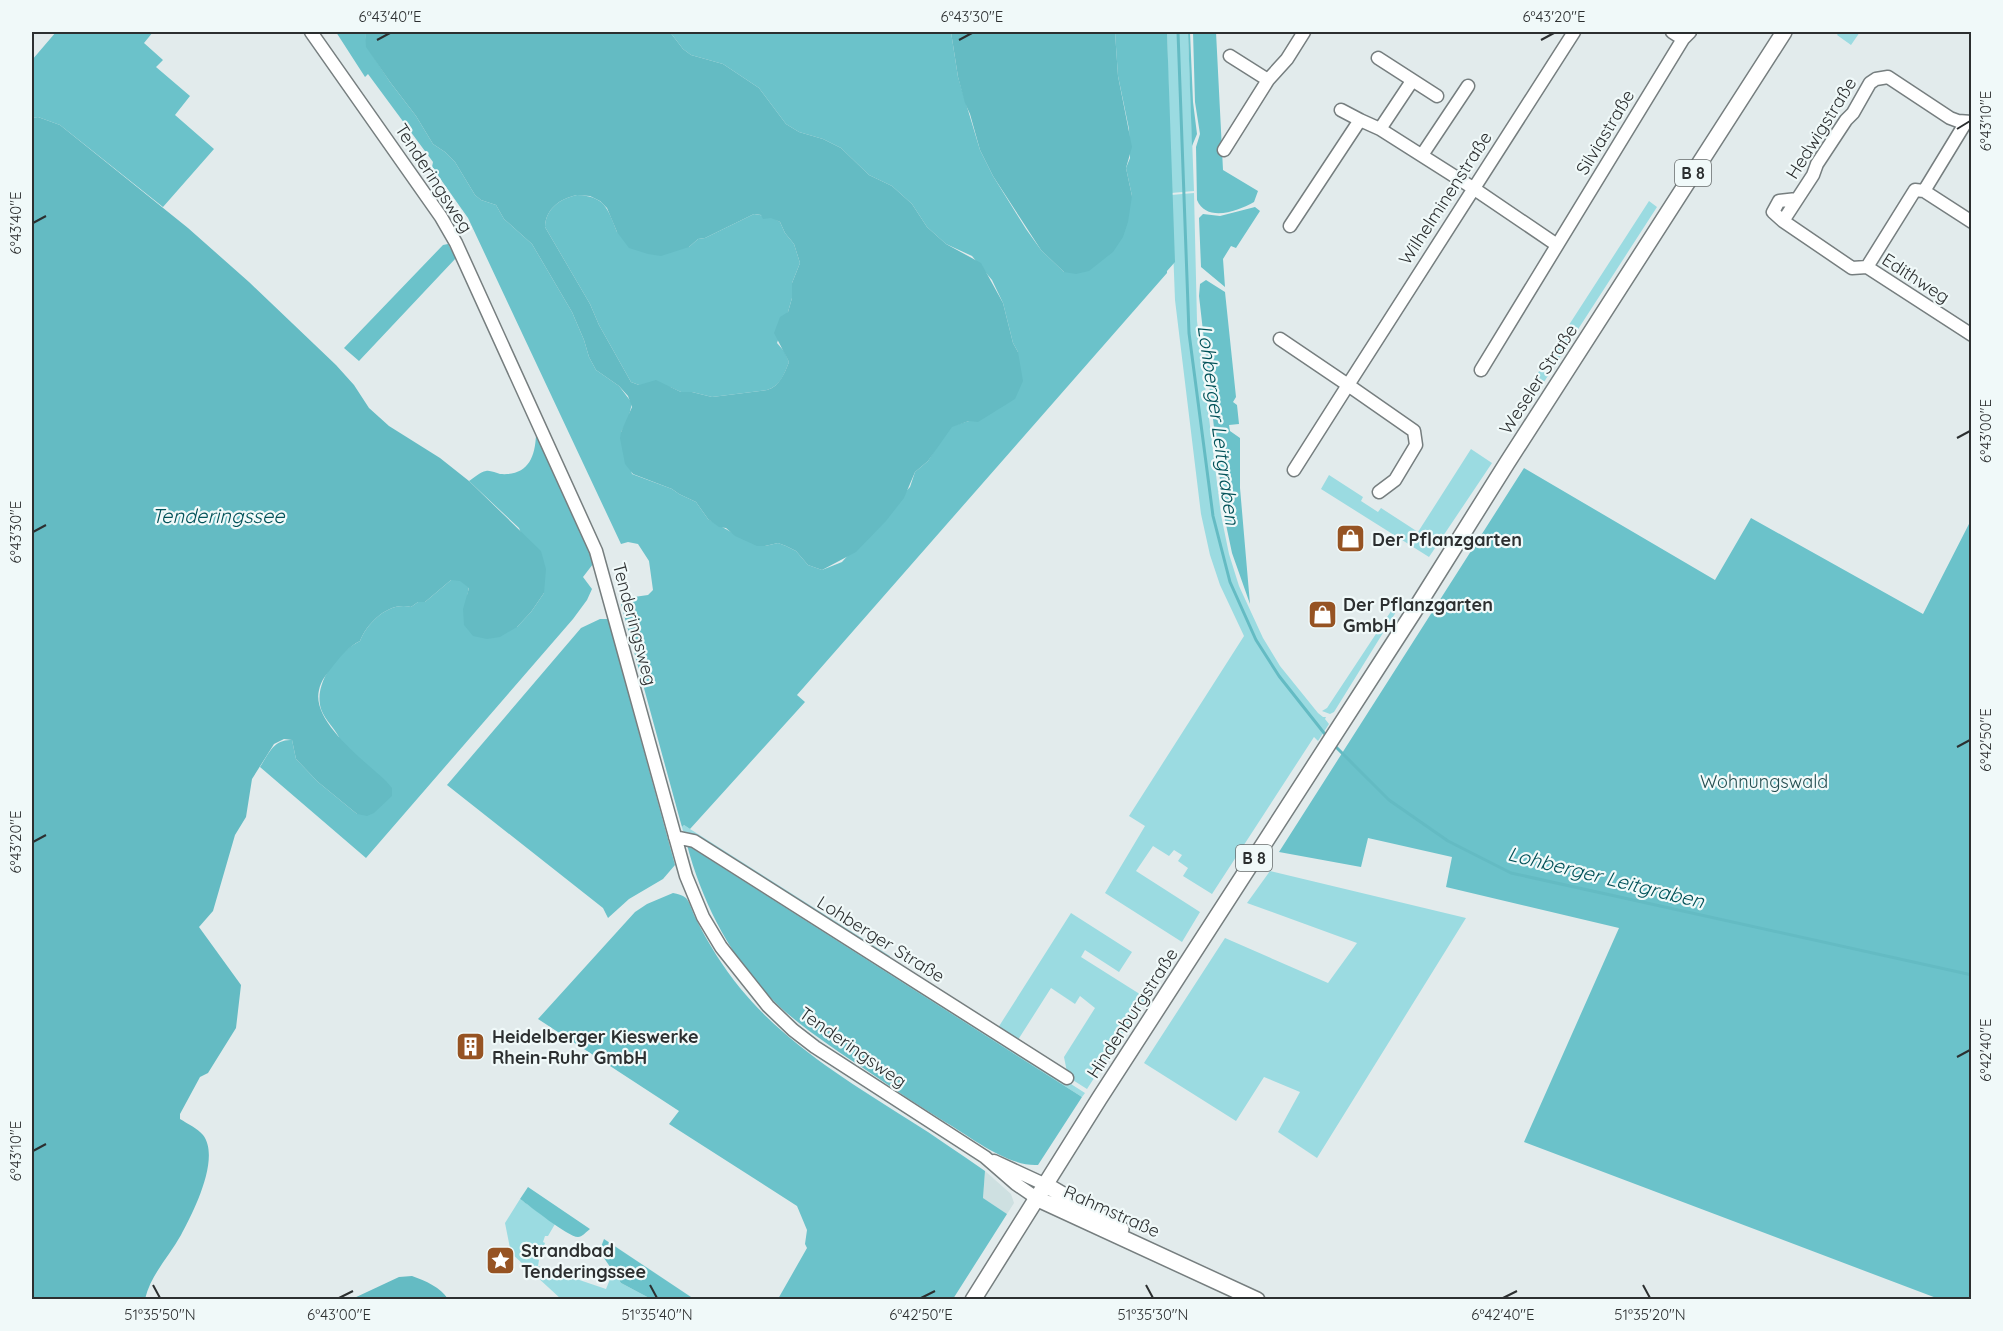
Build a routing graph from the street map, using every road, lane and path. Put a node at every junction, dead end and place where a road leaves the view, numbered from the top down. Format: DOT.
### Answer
graph roads {
  1 [pos="311,32"];
  2 [pos="1304,32"];
  3 [pos="1574,32"];
  4 [pos="1672,32"];
  5 [pos="1784,32"];
  6 [pos="1687,35"];
  7 [pos="1230,56"];
  8 [pos="1378,58"];
  9 [pos="1268,80"];
  10 [pos="1412,81"];
  11 [pos="1468,86"];
  12 [pos="1437,96"];
  13 [pos="1341,110"];
  14 [pos="1360,120"];
  15 [pos="1968,122"];
  16 [pos="1380,129"];
  17 [pos="1224,150"];
  18 [pos="1422,155"];
  19 [pos="1473,188"];
  20 [pos="1924,191"];
  21 [pos="1971,222"];
  22 [pos="1290,226"];
  23 [pos="1557,245"];
  24 [pos="1866,267"];
  25 [pos="1971,335"];
  26 [pos="1280,339"];
  27 [pos="1481,370"];
  28 [pos="1348,385"];
  29 [pos="1294,470"];
  30 [pos="1379,492"];
  31 [pos="1325,748"];
  32 [pos="675,837"];
  33 [pos="1066,1078"];
  34 [pos="985,1157"];
  35 [pos="1046,1185"];
  36 [pos="1038,1199"];
  37 [pos="1170,1258"];
  38 [pos="973,1299"];
  39 [pos="1257,1299"];
  1 -- 32 [label="street, Tenderingsweg"];
  2 -- 9 [label="street"];
  3 -- 19 [label="street, Wilhelminenstraße"];
  4 -- 6 [label="street, Silviastraße"];
  5 -- 31 [label="main road, Weseler Straße / B 8"];
  6 -- 23 [label="street, Silviastraße"];
  7 -- 9 [label="street"];
  8 -- 10 [label="street"];
  9 -- 17 [label="street"];
  10 -- 12 [label="street"];
  10 -- 16 [label="street"];
  11 -- 18 [label="street"];
  13 -- 14 [label="street"];
  14 -- 16 [label="street"];
  14 -- 22 [label="street"];
  15 -- 20 [label="street, Edithweg"];
  15 -- 24 [label="street, Hedwigstraße"];
  16 -- 18 [label="street"];
  18 -- 19 [label="street"];
  19 -- 23 [label="street"];
  19 -- 28 [label="street, Wilhelminenstraße"];
  20 -- 21 [label="street"];
  20 -- 24 [label="street, Edithweg"];
  23 -- 27 [label="street, Silviastraße"];
  24 -- 25 [label="street, Edithweg"];
  26 -- 28 [label="street"];
  28 -- 29 [label="street, Wilhelminenstraße"];
  28 -- 30 [label="street"];
  31 -- 35 [label="main road, Hindenburgstraße / B 8"];
  32 -- 33 [label="street, Lohberger Straße"];
  32 -- 34 [label="street, Tenderingsweg"];
  34 -- 35 [label="street, Tenderingsweg"];
  34 -- 36 [label="street, Tenderingsweg"];
  35 -- 36 [label="main road, Hindenburgstraße / B 8"];
  35 -- 37 [label="main road, Rahmstraße"];
  36 -- 37 [label="main road, Rahmstraße"];
  36 -- 38 [label="main road, Hindenburgstraße / B 8"];
  37 -- 39 [label="main road, Rahmstraße"];
}
